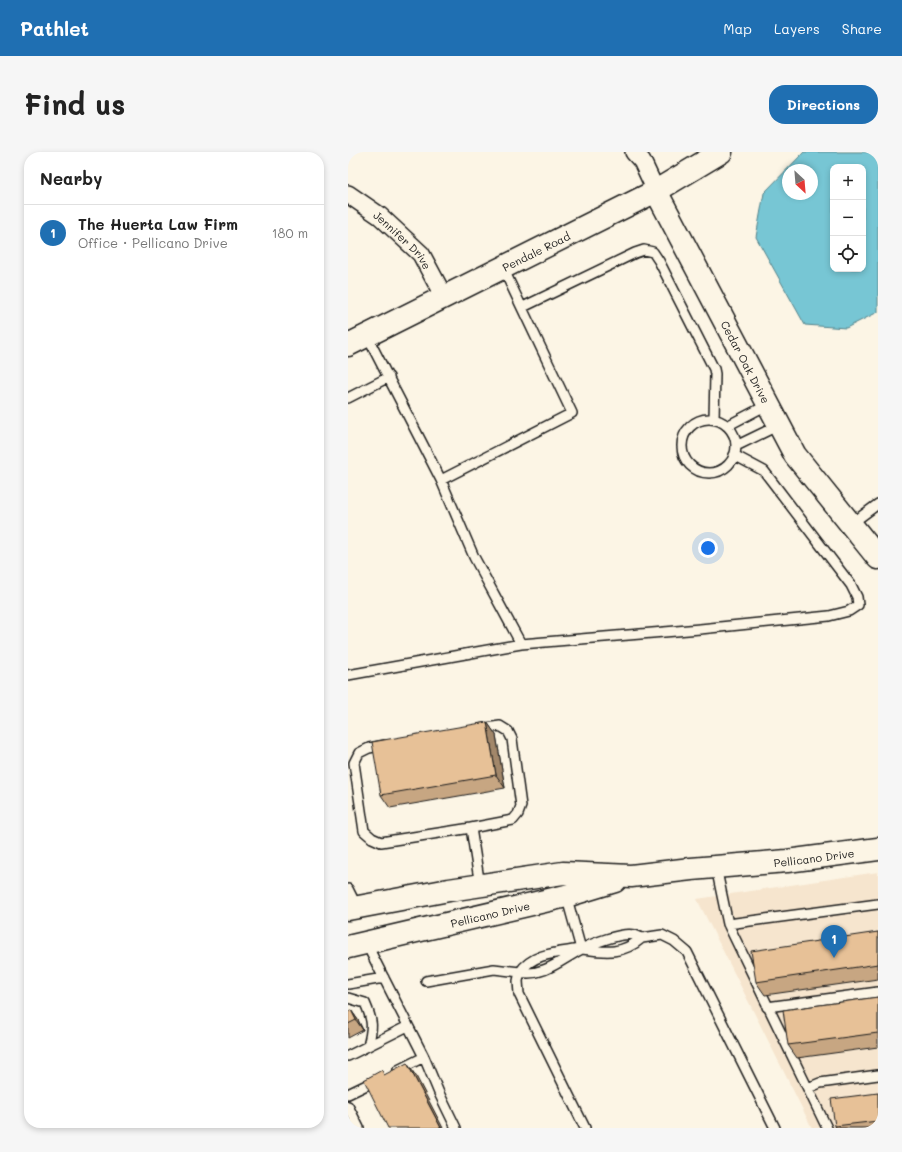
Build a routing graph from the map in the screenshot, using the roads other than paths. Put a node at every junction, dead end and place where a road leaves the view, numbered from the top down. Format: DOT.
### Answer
graph roads {
  1 [pos="634,152"];
  2 [pos="721,152"];
  3 [pos="656,191"];
  4 [pos="348,194"];
  5 [pos="503,268"];
  6 [pos="444,298"];
  7 [pos="522,307"];
  8 [pos="367,336"];
  9 [pos="348,345"];
  10 [pos="389,377"];
  11 [pos="348,398"];
  12 [pos="769,404"];
  13 [pos="714,420"];
  14 [pos="780,424"];
  15 [pos="726,426"];
  16 [pos="735,451"];
  17 [pos="441,480"];
  18 [pos="878,504"];
  19 [pos="851,524"];
  20 [pos="878,558"];
  21 [pos="520,644"];
  22 [pos="348,675"];
  23 [pos="469,731"];
  24 [pos="392,744"];
  25 [pos="470,828"];
  26 [pos="878,849"];
  27 [pos="716,867"];
  28 [pos="489,884"];
  29 [pos="564,884"];
  30 [pos="351,902"];
  31 [pos="878,904"];
  32 [pos="728,924"];
  33 [pos="642,938"];
  34 [pos="357,945"];
  35 [pos="581,949"];
  36 [pos="520,972"];
  37 [pos="384,978"];
  38 [pos="426,981"];
  39 [pos="348,984"];
  40 [pos="878,992"];
  41 [pos="348,998"];
  42 [pos="767,1008"];
  43 [pos="408,1026"];
  44 [pos="368,1046"];
  45 [pos="348,1056"];
  46 [pos="424,1056"];
  47 [pos="878,1075"];
  48 [pos="808,1088"];
  49 [pos="348,1094"];
  50 [pos="348,1106"];
  51 [pos="359,1128"];
  52 [pos="456,1128"];
  53 [pos="585,1128"];
  54 [pos="775,1128"];
  55 [pos="827,1128"];
  1 -- 3 [label="street, Cedar Oak Drive"];
  2 -- 3 [label="main road, Pendale Road"];
  3 -- 5 [label="main road, Pendale Road"];
  3 -- 12 [label="main road, Cedar Oak Drive"];
  4 -- 6 [label="street, Jennifer Drive"];
  5 -- 6 [label="main road, Pendale Road"];
  5 -- 7 [label="lane"];
  6 -- 8 [label="main road, Pendale Road"];
  7 -- 13 [label="lane"];
  7 -- 17 [label="lane"];
  8 -- 9 [label="main road, Pendale Road"];
  8 -- 10 [label="lane"];
  10 -- 11 [label="lane"];
  10 -- 17 [label="lane"];
  12 -- 14 [label="main road, Cedar Oak Drive"];
  12 -- 15 [label="lane"];
  13 -- 15 [label="lane"];
  13 -- 16 [label="lane"];
  14 -- 16 [label="lane"];
  14 -- 19 [label="main road, Cedar Oak Drive"];
  15 -- 16 [label="lane"];
  16 -- 21 [label="lane"];
  17 -- 21 [label="lane"];
  18 -- 19 [label="lane"];
  19 -- 20 [label="main road, Cedar Oak Drive"];
  21 -- 22 [label="lane"];
  23 -- 25 [label="lane"];
  24 -- 25 [label="lane"];
  25 -- 28 [label="lane"];
  26 -- 27 [label="main road, Pellicano Drive"];
  27 -- 29 [label="main road, Pellicano Drive"];
  27 -- 32 [label="lane"];
  28 -- 29 [label="main road, Pellicano Drive"];
  28 -- 30 [label="main road, Pellicano Drive"];
  28 -- 34 [label="main road"];
  29 -- 34 [label="main road, Pellicano Drive"];
  29 -- 35 [label="lane"];
  31 -- 32 [label="lane"];
  32 -- 42 [label="lane"];
  33 -- 35 [label="lane"];
  33 -- 35 [label="lane"];
  33 -- 54 [label="lane"];
  34 -- 37 [label="lane"];
  35 -- 36 [label="lane"];
  35 -- 36 [label="lane"];
  36 -- 38 [label="lane"];
  36 -- 53 [label="lane"];
  37 -- 39 [label="lane"];
  37 -- 43 [label="lane"];
  40 -- 42 [label="lane"];
  41 -- 44 [label="lane"];
  42 -- 48 [label="lane"];
  43 -- 44 [label="lane"];
  43 -- 46 [label="lane"];
  44 -- 45 [label="lane"];
  46 -- 49 [label="lane"];
  46 -- 52 [label="lane"];
  47 -- 48 [label="lane"];
  48 -- 55 [label="lane"];
  50 -- 51 [label="lane"];
}
